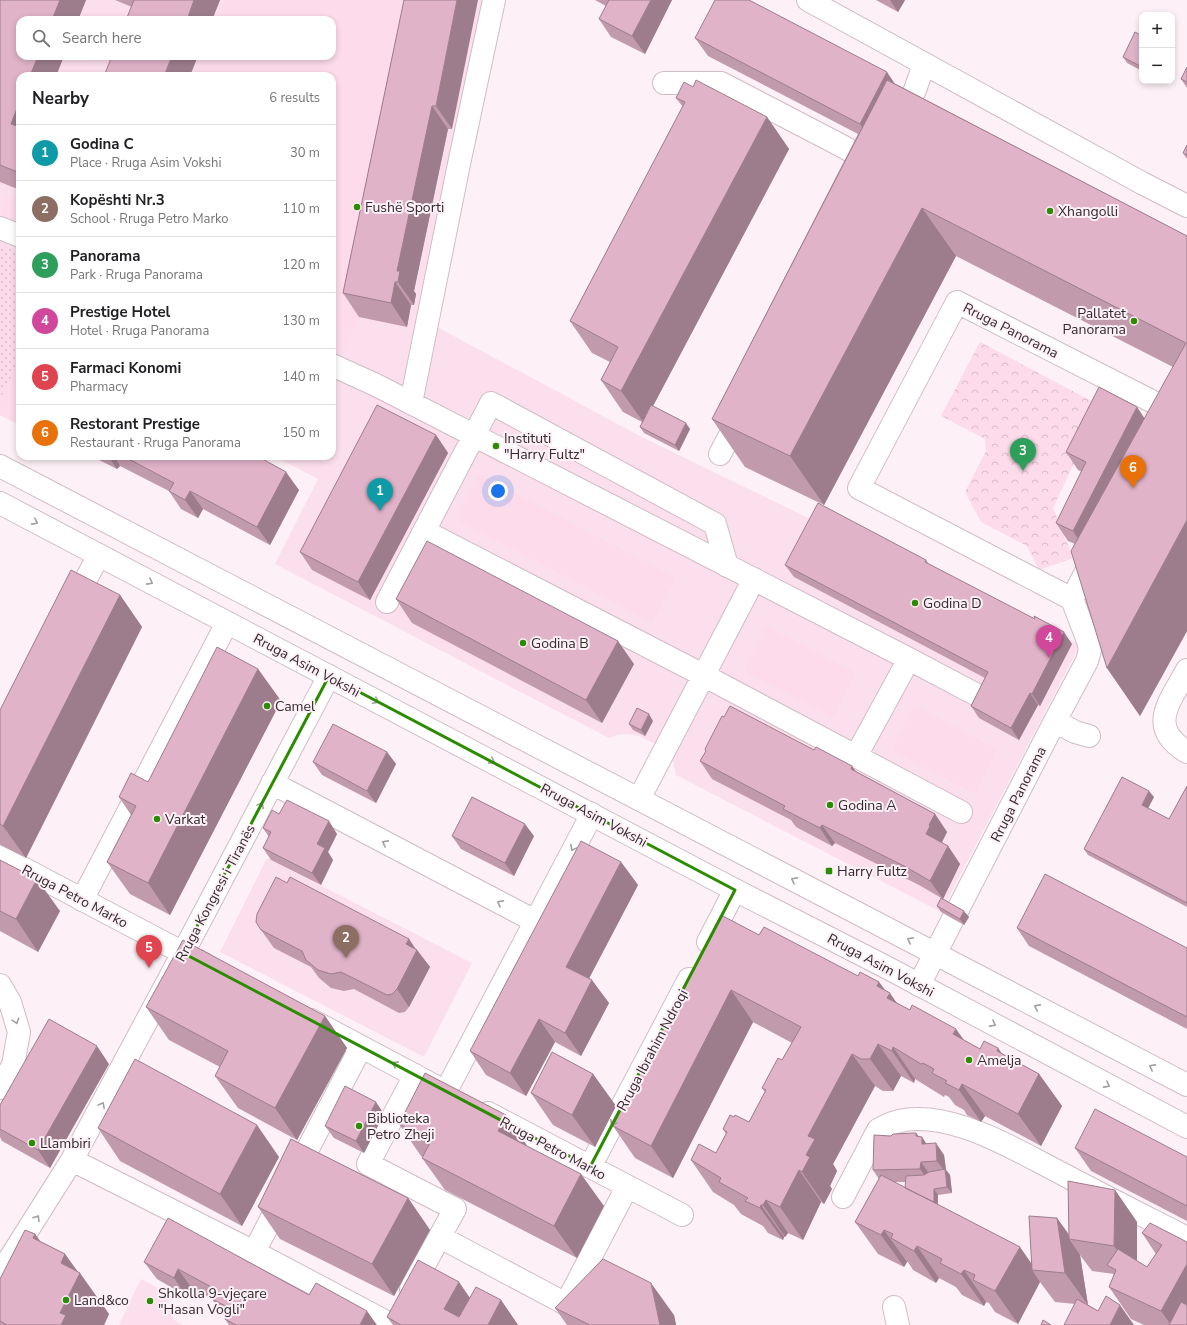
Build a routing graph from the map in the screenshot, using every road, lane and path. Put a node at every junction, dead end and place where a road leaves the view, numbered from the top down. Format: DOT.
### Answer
graph roads {
  1 [pos="494,0"];
  2 [pos="808,0"];
  3 [pos="924,64"];
  4 [pos="664,83"];
  5 [pos="1187,206"];
  6 [pos="0,228"];
  7 [pos="16,234"];
  8 [pos="336,367"];
  9 [pos="749,399"];
  10 [pos="411,403"];
  11 [pos="474,436"];
  12 [pos="1155,438"];
  13 [pos="720,454"];
  14 [pos="0,466"];
  15 [pos="0,504"];
  16 [pos="424,531"];
  17 [pos="1104,536"];
  18 [pos="99,555"];
  19 [pos="727,566"];
  20 [pos="754,579"];
  21 [pos="1072,599"];
  22 [pos="387,602"];
  23 [pos="63,623"];
  24 [pos="227,623"];
  25 [pos="910,659"];
  26 [pos="1187,670"];
  27 [pos="703,675"];
  28 [pos="329,676"];
  29 [pos="977,695"];
  30 [pos="1055,721"];
  31 [pos="1089,736"];
  32 [pos="1187,752"];
  33 [pos="856,756"];
  34 [pos="272,783"];
  35 [pos="640,799"];
  36 [pos="961,812"];
  37 [pos="592,814"];
  38 [pos="0,856"];
  39 [pos="735,890"];
  40 [pos="82,900"];
  41 [pos="535,921"];
  42 [pos="183,953"];
  43 [pos="935,953"];
  44 [pos="224,975"];
  45 [pos="919,985"];
  46 [pos="0,986"];
  47 [pos="293,1011"];
  48 [pos="361,1047"];
  49 [pos="125,1062"];
  50 [pos="145,1073"];
  51 [pos="415,1075"];
  52 [pos="1187,1085"];
  53 [pos="0,1088"];
  54 [pos="446,1091"];
  55 [pos="1187,1126"];
  56 [pos="72,1160"];
  57 [pos="590,1167"];
  58 [pos="627,1187"];
  59 [pos="843,1197"];
  60 [pos="682,1215"];
  61 [pos="440,1237"];
  62 [pos="1187,1238"];
  63 [pos="254,1252"];
  64 [pos="0,1274"];
  65 [pos="392,1325"];
  1 -- 10 [label="street"];
  2 -- 3 [label="street"];
  3 -- 4 [label="street"];
  3 -- 5 [label="street"];
  6 -- 7 [label="street"];
  8 -- 10 [label="street"];
  9 -- 13 [label="street"];
  10 -- 11 [label="street"];
  11 -- 16 [label="street"];
  11 -- 19 [label="street"];
  11 -- 19 [label="street"];
  12 -- 21 [label="street, Rruga Panorama"];
  14 -- 35 [label="street"];
  15 -- 18 [label="street, Rruga Asim Vokshi, one-way"];
  16 -- 22 [label="street"];
  16 -- 27 [label="street"];
  17 -- 21 [label="street"];
  18 -- 23 [label="street"];
  18 -- 24 [label="street, Rruga Asim Vokshi, one-way"];
  19 -- 20 [label="street"];
  20 -- 25 [label="street"];
  20 -- 27 [label="street"];
  21 -- 30 [label="street, Rruga Panorama"];
  24 -- 28 [label="street, Rruga Asim Vokshi"];
  24 -- 40 [label="street"];
  25 -- 29 [label="street"];
  25 -- 33 [label="street"];
  26 -- 32 [label="street"];
  27 -- 33 [label="street"];
  27 -- 35 [label="street"];
  28 -- 34 [label="street, Rruga Kongresi i Tiranës"];
  28 -- 37 [label="street, Rruga Asim Vokshi, one-way"];
  30 -- 31 [label="street"];
  30 -- 43 [label="street, Rruga Panorama"];
  33 -- 36 [label="street"];
  41 -- 34 [label="street, one-way"];
  42 -- 34 [label="street, Rruga Kongresi i Tiranës, one-way"];
  43 -- 35 [label="street, one-way"];
  37 -- 39 [label="street, Rruga Asim Vokshi"];
  37 -- 41 [label="street, one-way"];
  38 -- 40 [label="street, Rruga Petro Marko"];
  39 -- 45 [label="street, Rruga Asim Vokshi"];
  39 -- 57 [label="street, Rruga Ibrahim Ndroqi, one-way"];
  40 -- 42 [label="street, Rruga Petro Marko"];
  41 -- 54 [label="street"];
  42 -- 44 [label="street, Rruga Petro Marko"];
  42 -- 49 [label="street, Rruga Kongresi i Tiranës"];
  43 -- 45 [label="street, Rruga Panorama"];
  52 -- 43 [label="street, one-way"];
  45 -- 55 [label="street, Rruga Asim Vokshi, one-way"];
  46 -- 53 [label="street, one-way"];
  47 -- 48 [label="street, Rruga Petro Marko"];
  51 -- 48 [label="street, Rruga Petro Marko, one-way"];
  48 -- 63 [label="street"];
  49 -- 50 [label="street"];
  56 -- 49 [label="street, Rruga Kongresi i Tiranës, one-way"];
  51 -- 54 [label="street, Rruga Petro Marko"];
  51 -- 61 [label="street"];
  54 -- 57 [label="street, Rruga Petro Marko"];
  56 -- 63 [label="street"];
  64 -- 56 [label="street, Rruga Kongresi i Tiranës, one-way"];
  57 -- 58 [label="street, Rruga Petro Marko"];
  58 -- 60 [label="street, Rruga Petro Marko"];
  58 -- 61 [label="street"];
  59 -- 62 [label="street"];
  61 -- 65 [label="street"];
  63 -- 65 [label="street"];
}
